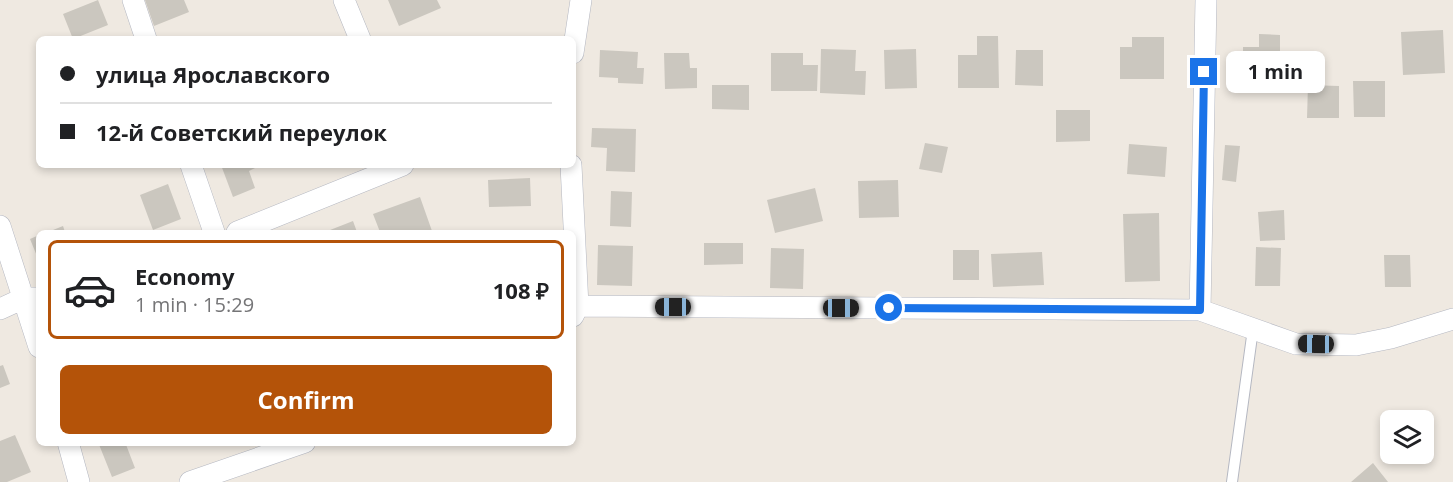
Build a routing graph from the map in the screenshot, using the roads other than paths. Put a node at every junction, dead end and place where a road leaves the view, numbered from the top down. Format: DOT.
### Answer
graph roads {
  1 [pos="133,0"];
  2 [pos="344,0"];
  3 [pos="581,0"];
  4 [pos="1206,0"];
  5 [pos="145,36"];
  6 [pos="359,36"];
  7 [pos="576,36"];
  8 [pos="192,168"];
  9 [pos="396,168"];
  10 [pos="571,168"];
  11 [pos="0,226"];
  12 [pos="213,230"];
  13 [pos="242,230"];
  14 [pos="573,230"];
  15 [pos="32,298"];
  16 [pos="0,309"];
  17 [pos="1200,310"];
  18 [pos="576,311"];
  19 [pos="1453,319"];
  20 [pos="36,326"];
  21 [pos="1253,329"];
  22 [pos="69,446"];
  23 [pos="294,446"];
  24 [pos="79,482"];
  25 [pos="190,482"];
  26 [pos="1232,482"];
  1 -- 5 [label="street"];
  2 -- 6 [label="street"];
  3 -- 7 [label="street"];
  4 -- 17 [label="street"];
  8 -- 12 [label="street"];
  9 -- 13 [label="street"];
  10 -- 14 [label="street"];
  11 -- 15 [label="street"];
  15 -- 16 [label="street"];
  15 -- 20 [label="street"];
  17 -- 18 [label="street"];
  17 -- 21 [label="street"];
  19 -- 21 [label="street"];
  21 -- 26 [label="lane"];
  22 -- 24 [label="street"];
  23 -- 25 [label="street"];
}
